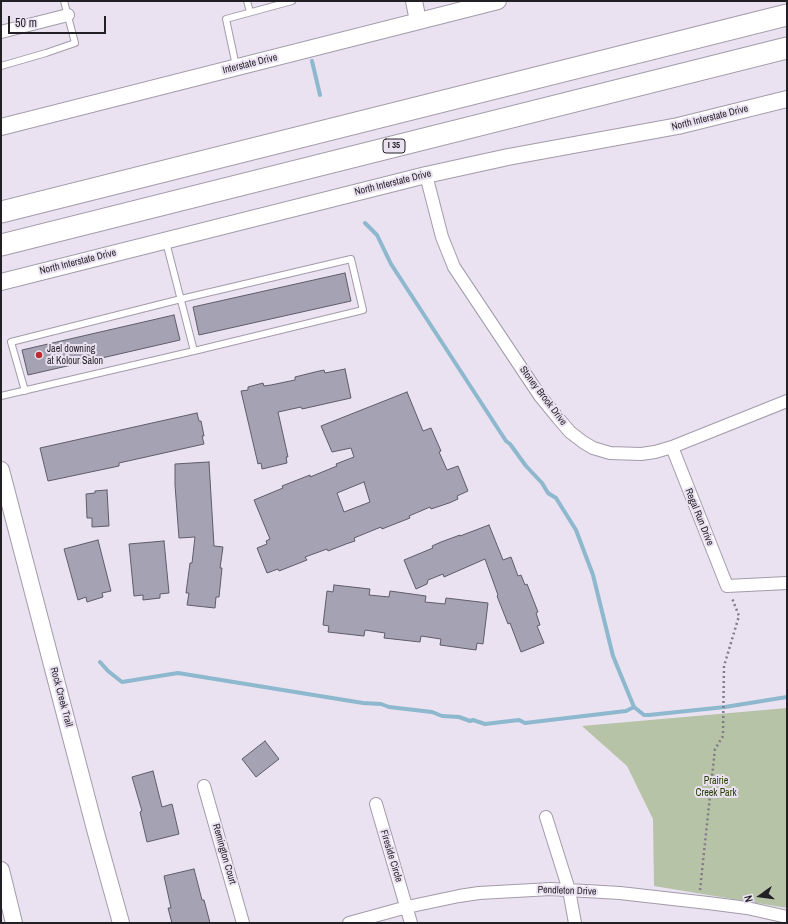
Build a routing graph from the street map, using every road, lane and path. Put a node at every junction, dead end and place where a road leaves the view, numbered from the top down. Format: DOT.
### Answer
graph roads {
  1 [pos="64,1"];
  2 [pos="247,1"];
  3 [pos="292,1"];
  4 [pos="414,1"];
  5 [pos="498,1"];
  6 [pos="250,12"];
  7 [pos="68,15"];
  8 [pos="787,15"];
  9 [pos="418,21"];
  10 [pos="1,32"];
  11 [pos="787,48"];
  12 [pos="1,66"];
  13 [pos="236,68"];
  14 [pos="787,99"];
  15 [pos="1,127"];
  16 [pos="426,175"];
  17 [pos="1,212"];
  18 [pos="166,240"];
  19 [pos="1,245"];
  20 [pos="1,282"];
  21 [pos="181,299"];
  22 [pos="194,351"];
  23 [pos="25,391"];
  24 [pos="1,396"];
  25 [pos="787,401"];
  26 [pos="672,447"];
  27 [pos="1,470"];
  28 [pos="787,582"];
  29 [pos="727,586"];
  30 [pos="204,786"];
  31 [pos="376,804"];
  32 [pos="546,818"];
  33 [pos="1,870"];
  34 [pos="569,890"];
  35 [pos="698,902"];
  36 [pos="407,907"];
  37 [pos="781,919"];
  38 [pos="14,923"];
  39 [pos="121,923"];
  40 [pos="243,923"];
  41 [pos="349,923"];
  42 [pos="411,923"];
  43 [pos="575,923"];
  1 -- 7 [label="lane"];
  2 -- 6 [label="lane"];
  3 -- 6 [label="lane"];
  4 -- 9 [label="street"];
  5 -- 9 [label="street, Interstate Drive"];
  6 -- 13 [label="lane"];
  7 -- 10 [label="street"];
  7 -- 12 [label="lane"];
  8 -- 17 [label="highway"];
  9 -- 13 [label="street, Interstate Drive"];
  11 -- 19 [label="highway, I 35"];
  13 -- 15 [label="street, Interstate Drive"];
  14 -- 16 [label="street, North Interstate Drive"];
  16 -- 18 [label="street, North Interstate Drive"];
  16 -- 26 [label="street, Stoney Brook Drive"];
  18 -- 20 [label="street, North Interstate Drive"];
  18 -- 21 [label="lane"];
  21 -- 22 [label="lane"];
  21 -- 22 [label="lane"];
  21 -- 23 [label="lane"];
  22 -- 23 [label="lane"];
  23 -- 24 [label="lane"];
  25 -- 26 [label="street, Stoney Brook Drive"];
  26 -- 29 [label="street, Regal Run Drive"];
  27 -- 39 [label="street, Rock Creek Trail"];
  28 -- 29 [label="street"];
  29 -- 35 [label="path"];
  30 -- 40 [label="street, Remington Court"];
  31 -- 36 [label="street, Fireside Circle"];
  32 -- 34 [label="street"];
  33 -- 38 [label="street"];
  34 -- 35 [label="street, Pendleton Drive"];
  34 -- 36 [label="street, Pendleton Drive"];
  34 -- 43 [label="street"];
  35 -- 37 [label="street, Pendleton Drive"];
  36 -- 41 [label="street, Pendleton Drive"];
  36 -- 42 [label="street, Fireside Circle"];
}
